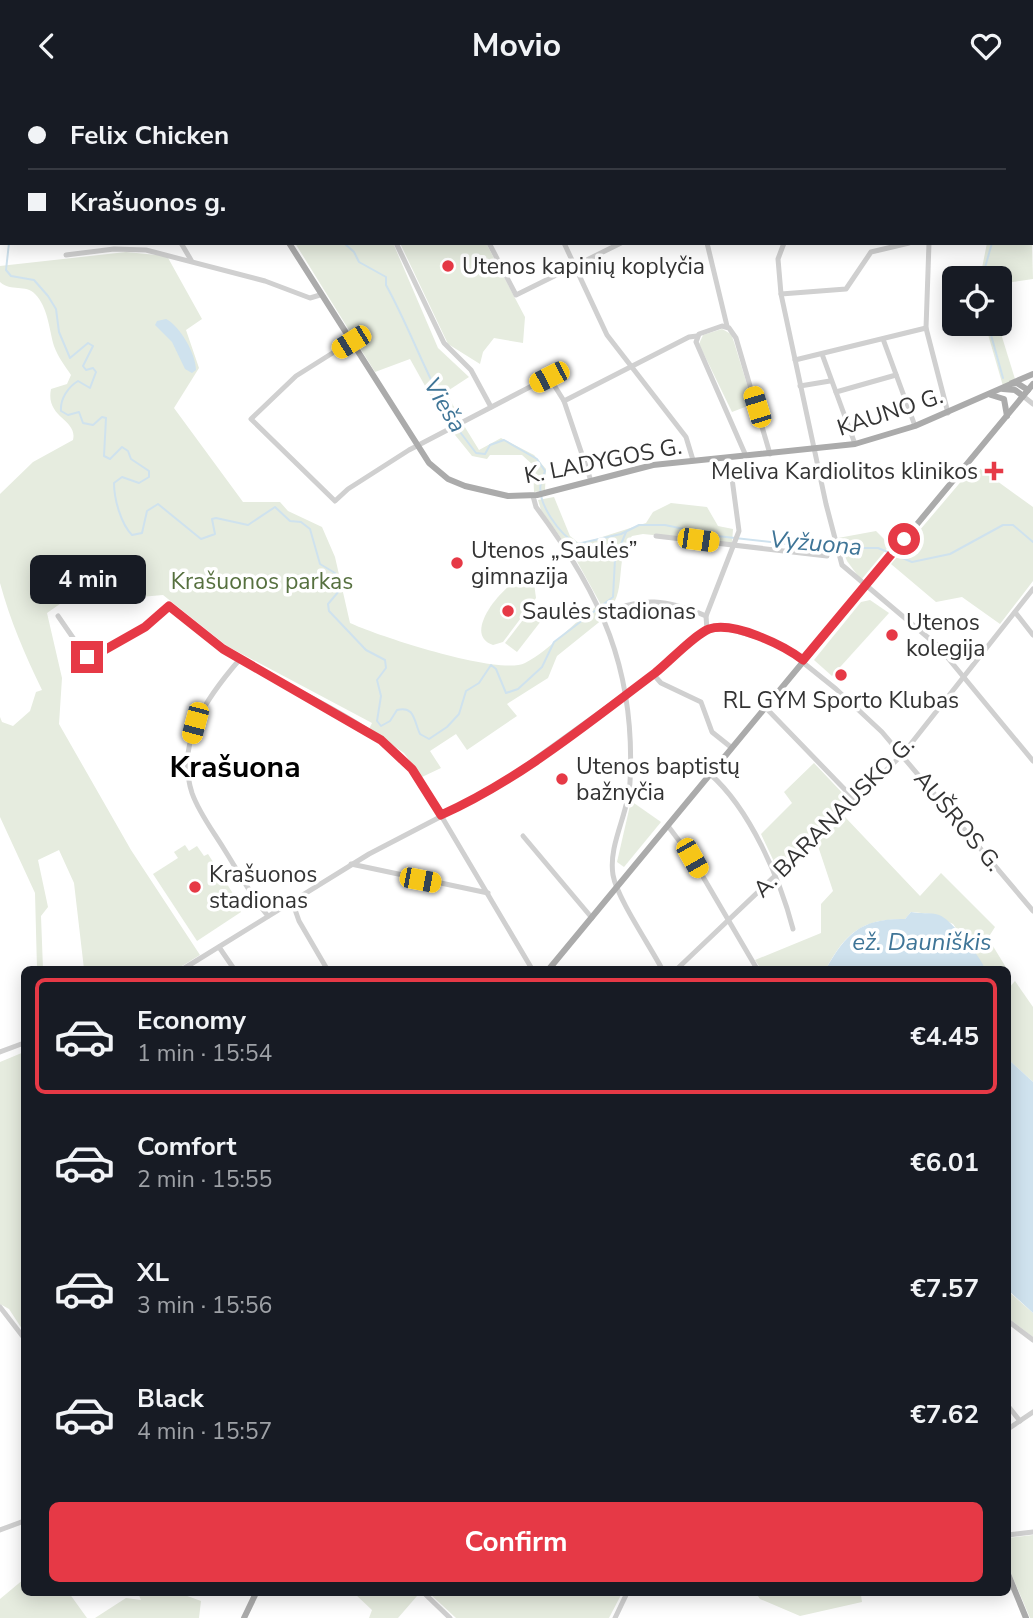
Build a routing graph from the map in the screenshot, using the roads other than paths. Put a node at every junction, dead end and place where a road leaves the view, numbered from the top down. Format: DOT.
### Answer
graph roads {
  1 [pos="182,245"];
  2 [pos="290,245"];
  3 [pos="397,245"];
  4 [pos="490,245"];
  5 [pos="565,245"];
  6 [pos="617,245"];
  7 [pos="707,245"];
  8 [pos="782,245"];
  9 [pos="901,245"];
  10 [pos="929,245"];
  11 [pos="66,255"];
  12 [pos="191,260"];
  13 [pos="574,265"];
  14 [pos="320,295"];
  15 [pos="781,295"];
  16 [pos="727,325"];
  17 [pos="926,328"];
  18 [pos="697,336"];
  19 [pos="883,339"];
  20 [pos="351,342"];
  21 [pos="822,354"];
  22 [pos="795,360"];
  23 [pos="629,368"];
  24 [pos="1033,374"];
  25 [pos="896,375"];
  26 [pos="830,381"];
  27 [pos="1011,384"];
  28 [pos="800,386"];
  29 [pos="1001,389"];
  30 [pos="1029,391"];
  31 [pos="836,392"];
  32 [pos="989,395"];
  33 [pos="564,401"];
  34 [pos="1033,404"];
  35 [pos="491,407"];
  36 [pos="948,413"];
  37 [pos="1007,416"];
  38 [pos="915,426"];
  39 [pos="855,445"];
  40 [pos="416,446"];
  41 [pos="816,450"];
  42 [pos="770,454"];
  43 [pos="758,455"];
  44 [pos="746,456"];
  45 [pos="693,460"];
  46 [pos="731,471"];
  47 [pos="591,481"];
  48 [pos="535,496"];
  49 [pos="656,536"];
  50 [pos="736,546"];
  51 [pos="827,556"];
  52 [pos="864,586"];
  53 [pos="1033,589"];
  54 [pos="1015,611"];
  55 [pos="603,614"];
  56 [pos="58,615"];
  57 [pos="706,615"];
  58 [pos="707,630"];
  59 [pos="1033,635"];
  60 [pos="240,659"];
  61 [pos="803,660"];
  62 [pos="653,674"];
  63 [pos="963,678"];
  64 [pos="624,694"];
  65 [pos="613,702"];
  66 [pos="765,707"];
  67 [pos="627,716"];
  68 [pos="732,748"];
  69 [pos="902,755"];
  70 [pos="1033,761"];
  71 [pos="710,775"];
  72 [pos="855,800"];
  73 [pos="441,815"];
  74 [pos="668,826"];
  75 [pos="523,836"];
  76 [pos="351,864"];
  77 [pos="776,875"];
  78 [pos="617,887"];
  79 [pos="488,893"];
  80 [pos="292,901"];
  81 [pos="1033,911"];
  82 [pos="268,916"];
  83 [pos="592,918"];
  84 [pos="728,921"];
  85 [pos="793,929"];
  86 [pos="219,947"];
  87 [pos="188,966"];
  88 [pos="232,966"];
  89 [pos="325,966"];
  90 [pos="530,966"];
  91 [pos="552,966"];
  92 [pos="660,966"];
  93 [pos="680,966"];
  94 [pos="755,966"];
  95 [pos="21,1044"];
  96 [pos="0,1052"];
  97 [pos="0,1307"];
  98 [pos="1011,1323"];
  99 [pos="21,1334"];
  100 [pos="1033,1340"];
  101 [pos="1011,1410"];
  102 [pos="1033,1412"];
  103 [pos="1020,1421"];
  104 [pos="1011,1427"];
  105 [pos="21,1522"];
  106 [pos="0,1530"];
  107 [pos="1033,1532"];
  108 [pos="1011,1535"];
  109 [pos="1011,1581"];
  110 [pos="255,1596"];
  111 [pos="427,1596"];
  112 [pos="626,1596"];
  113 [pos="244,1618"];
  114 [pos="450,1618"];
  115 [pos="615,1618"];
  116 [pos="1026,1618"];
  1 -- 12 [label="street"];
  2 -- 14 [label="main road, K. LADYGOS G."];
  3 -- 35 [label="street"];
  4 -- 13 [label="street"];
  5 -- 13 [label="street"];
  6 -- 13 [label="street"];
  7 -- 16 [label="street"];
  8 -- 15 [label="street"];
  9 -- 15 [label="street"];
  10 -- 17 [label="street"];
  11 -- 12 [label="street"];
  12 -- 14 [label="street"];
  13 -- 23 [label="street"];
  14 -- 20 [label="main road, K. LADYGOS G."];
  15 -- 22 [label="street"];
  16 -- 18 [label="street"];
  16 -- 42 [label="street"];
  17 -- 19 [label="street"];
  17 -- 36 [label="street"];
  18 -- 23 [label="street"];
  18 -- 44 [label="street"];
  19 -- 21 [label="street"];
  19 -- 25 [label="street"];
  20 -- 40 [label="main road, K. LADYGOS G."];
  20 -- 40 [label="street"];
  21 -- 22 [label="street"];
  21 -- 26 [label="street"];
  22 -- 28 [label="street"];
  23 -- 33 [label="street"];
  23 -- 45 [label="street"];
  24 -- 27 [label="main road, KAUNO G."];
  25 -- 31 [label="street"];
  25 -- 38 [label="street"];
  26 -- 28 [label="street"];
  26 -- 31 [label="street"];
  27 -- 29 [label="main road, KAUNO G."];
  27 -- 30 [label="main road"];
  28 -- 41 [label="street"];
  29 -- 30 [label="main road"];
  29 -- 32 [label="main road, KAUNO G."];
  30 -- 34 [label="street"];
  30 -- 37 [label="main road"];
  31 -- 39 [label="street"];
  32 -- 36 [label="main road, KAUNO G."];
  32 -- 37 [label="main road"];
  33 -- 35 [label="street"];
  33 -- 47 [label="street"];
  35 -- 40 [label="street"];
  36 -- 38 [label="main road, KAUNO G."];
  37 -- 52 [label="main road"];
  38 -- 39 [label="main road, KAUNO G."];
  39 -- 41 [label="main road, KAUNO G."];
  40 -- 48 [label="main road, K. LADYGOS G."];
  41 -- 42 [label="main road, KAUNO G."];
  41 -- 52 [label="street"];
  42 -- 43 [label="main road, KAUNO G."];
  43 -- 44 [label="main road, K. LADYGOS G."];
  44 -- 45 [label="main road, K. LADYGOS G."];
  45 -- 47 [label="main road, K. LADYGOS G."];
  46 -- 50 [label="street"];
  47 -- 48 [label="main road, K. LADYGOS G."];
  48 -- 55 [label="street"];
  49 -- 50 [label="street"];
  50 -- 51 [label="street"];
  50 -- 57 [label="street"];
  52 -- 61 [label="main road"];
  52 -- 63 [label="street"];
  53 -- 54 [label="street, A. BARANAUSKO G."];
  54 -- 59 [label="street"];
  54 -- 63 [label="street, A. BARANAUSKO G."];
  55 -- 57 [label="street"];
  55 -- 64 [label="street"];
  56 -- 60 [label="street"];
  57 -- 58 [label="street"];
  58 -- 61 [label="street, AUŠROS G."];
  58 -- 62 [label="street"];
  60 -- 73 [label="street"];
  60 -- 82 [label="street"];
  61 -- 66 [label="main road"];
  61 -- 69 [label="street, AUŠROS G."];
  62 -- 64 [label="street"];
  62 -- 68 [label="street"];
  63 -- 69 [label="street, A. BARANAUSKO G."];
  63 -- 70 [label="street"];
  64 -- 65 [label="street"];
  64 -- 67 [label="street"];
  65 -- 67 [label="street"];
  65 -- 73 [label="street"];
  66 -- 68 [label="main road"];
  66 -- 72 [label="street"];
  67 -- 78 [label="street"];
  68 -- 71 [label="main road"];
  69 -- 72 [label="street, A. BARANAUSKO G."];
  69 -- 81 [label="street, AUŠROS G."];
  71 -- 74 [label="main road"];
  71 -- 77 [label="street"];
  72 -- 77 [label="street, A. BARANAUSKO G."];
  73 -- 76 [label="street"];
  73 -- 79 [label="street"];
  74 -- 78 [label="main road"];
  74 -- 84 [label="street"];
  75 -- 83 [label="street"];
  76 -- 79 [label="street"];
  76 -- 80 [label="street"];
  77 -- 84 [label="street, A. BARANAUSKO G."];
  77 -- 85 [label="street"];
  78 -- 83 [label="main road"];
  78 -- 92 [label="street"];
  79 -- 90 [label="street"];
  80 -- 82 [label="street"];
  80 -- 89 [label="street"];
  82 -- 86 [label="street"];
  83 -- 91 [label="main road"];
  84 -- 93 [label="street, A. BARANAUSKO G."];
  84 -- 94 [label="street"];
  86 -- 87 [label="street"];
  86 -- 88 [label="street"];
  95 -- 96 [label="street"];
  97 -- 99 [label="street"];
  98 -- 100 [label="street"];
  101 -- 103 [label="street"];
  102 -- 103 [label="street"];
  103 -- 104 [label="street"];
  105 -- 106 [label="street"];
  107 -- 108 [label="street"];
  109 -- 116 [label="main road"];
  110 -- 113 [label="main road"];
  111 -- 114 [label="street"];
  112 -- 115 [label="street"];
}
